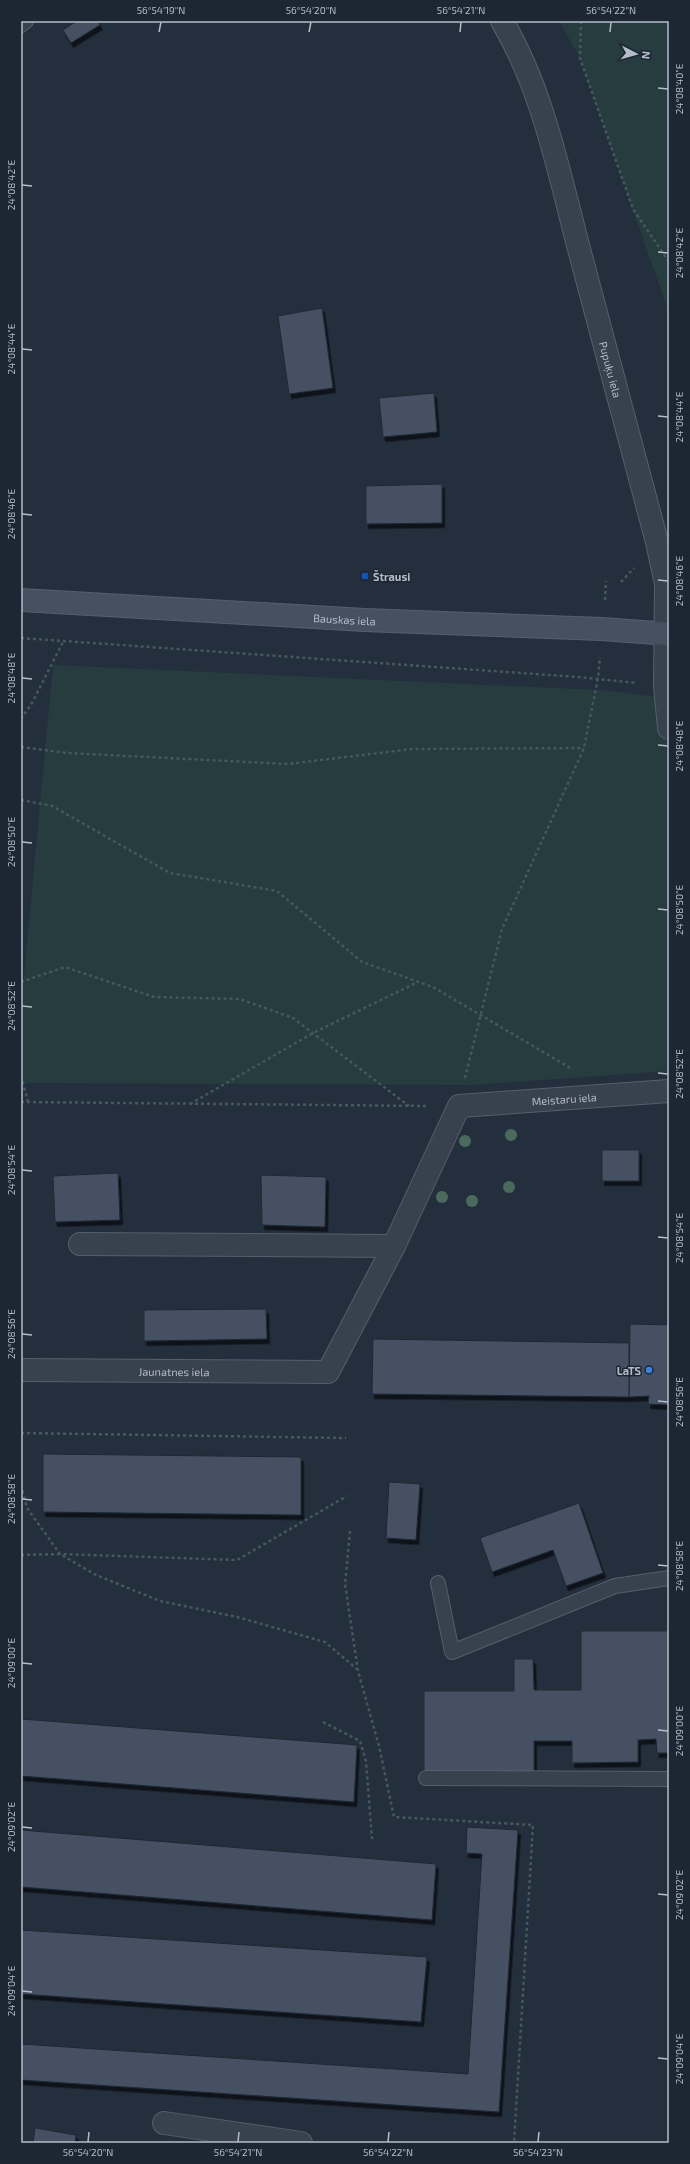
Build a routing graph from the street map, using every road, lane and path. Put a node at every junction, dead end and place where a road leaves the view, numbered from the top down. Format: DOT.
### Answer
graph roads {
  1 [pos="26,21"];
  2 [pos="502,21"];
  3 [pos="581,21"];
  4 [pos="21,24"];
  5 [pos="669,262"];
  6 [pos="21,600"];
  7 [pos="668,634"];
  8 [pos="21,638"];
  9 [pos="64,640"];
  10 [pos="598,678"];
  11 [pos="665,686"];
  12 [pos="21,719"];
  13 [pos="669,728"];
  14 [pos="21,747"];
  15 [pos="584,748"];
  16 [pos="21,800"];
  17 [pos="21,982"];
  18 [pos="419,982"];
  19 [pos="480,1013"];
  20 [pos="313,1033"];
  21 [pos="575,1070"];
  22 [pos="21,1076"];
  23 [pos="669,1091"];
  24 [pos="21,1102"];
  25 [pos="28,1102"];
  26 [pos="190,1104"];
  27 [pos="409,1106"];
  28 [pos="459,1106"];
  29 [pos="80,1244"];
  30 [pos="394,1246"];
  31 [pos="21,1370"];
  32 [pos="21,1433"];
  33 [pos="346,1438"];
  34 [pos="21,1485"];
  35 [pos="347,1496"];
  36 [pos="350,1531"];
  37 [pos="60,1554"];
  38 [pos="21,1555"];
  39 [pos="669,1578"];
  40 [pos="438,1583"];
  41 [pos="358,1671"];
  42 [pos="323,1722"];
  43 [pos="426,1778"];
  44 [pos="669,1779"];
  45 [pos="372,1839"];
  46 [pos="164,2123"];
  47 [pos="301,2143"];
  48 [pos="514,2143"];
  1 -- 4 [label="lane"];
  2 -- 7 [label="street, Pupuķu iela"];
  3 -- 5 [label="path"];
  6 -- 7 [label="main road, Bauskas iela"];
  7 -- 11 [label="street, Pupuķu iela"];
  8 -- 9 [label="path"];
  9 -- 10 [label="path"];
  9 -- 12 [label="path"];
  10 -- 11 [label="path"];
  10 -- 15 [label="path"];
  11 -- 13 [label="street, Pupuķu iela"];
  14 -- 15 [label="path"];
  15 -- 19 [label="path"];
  16 -- 18 [label="path"];
  17 -- 20 [label="path"];
  18 -- 19 [label="path"];
  18 -- 20 [label="path"];
  19 -- 21 [label="path"];
  19 -- 28 [label="path"];
  20 -- 26 [label="path"];
  20 -- 27 [label="path"];
  22 -- 25 [label="path"];
  23 -- 28 [label="street, Meistaru iela"];
  24 -- 25 [label="path"];
  25 -- 26 [label="path"];
  26 -- 27 [label="path"];
  27 -- 28 [label="path"];
  28 -- 30 [label="street"];
  29 -- 30 [label="street"];
  30 -- 31 [label="street, Jaunatnes iela"];
  32 -- 33 [label="path"];
  34 -- 37 [label="path"];
  35 -- 37 [label="path"];
  36 -- 41 [label="path"];
  37 -- 38 [label="path"];
  37 -- 41 [label="path"];
  39 -- 40 [label="lane"];
  41 -- 48 [label="path"];
  42 -- 45 [label="path"];
  43 -- 44 [label="lane"];
  46 -- 47 [label="street"];
}
